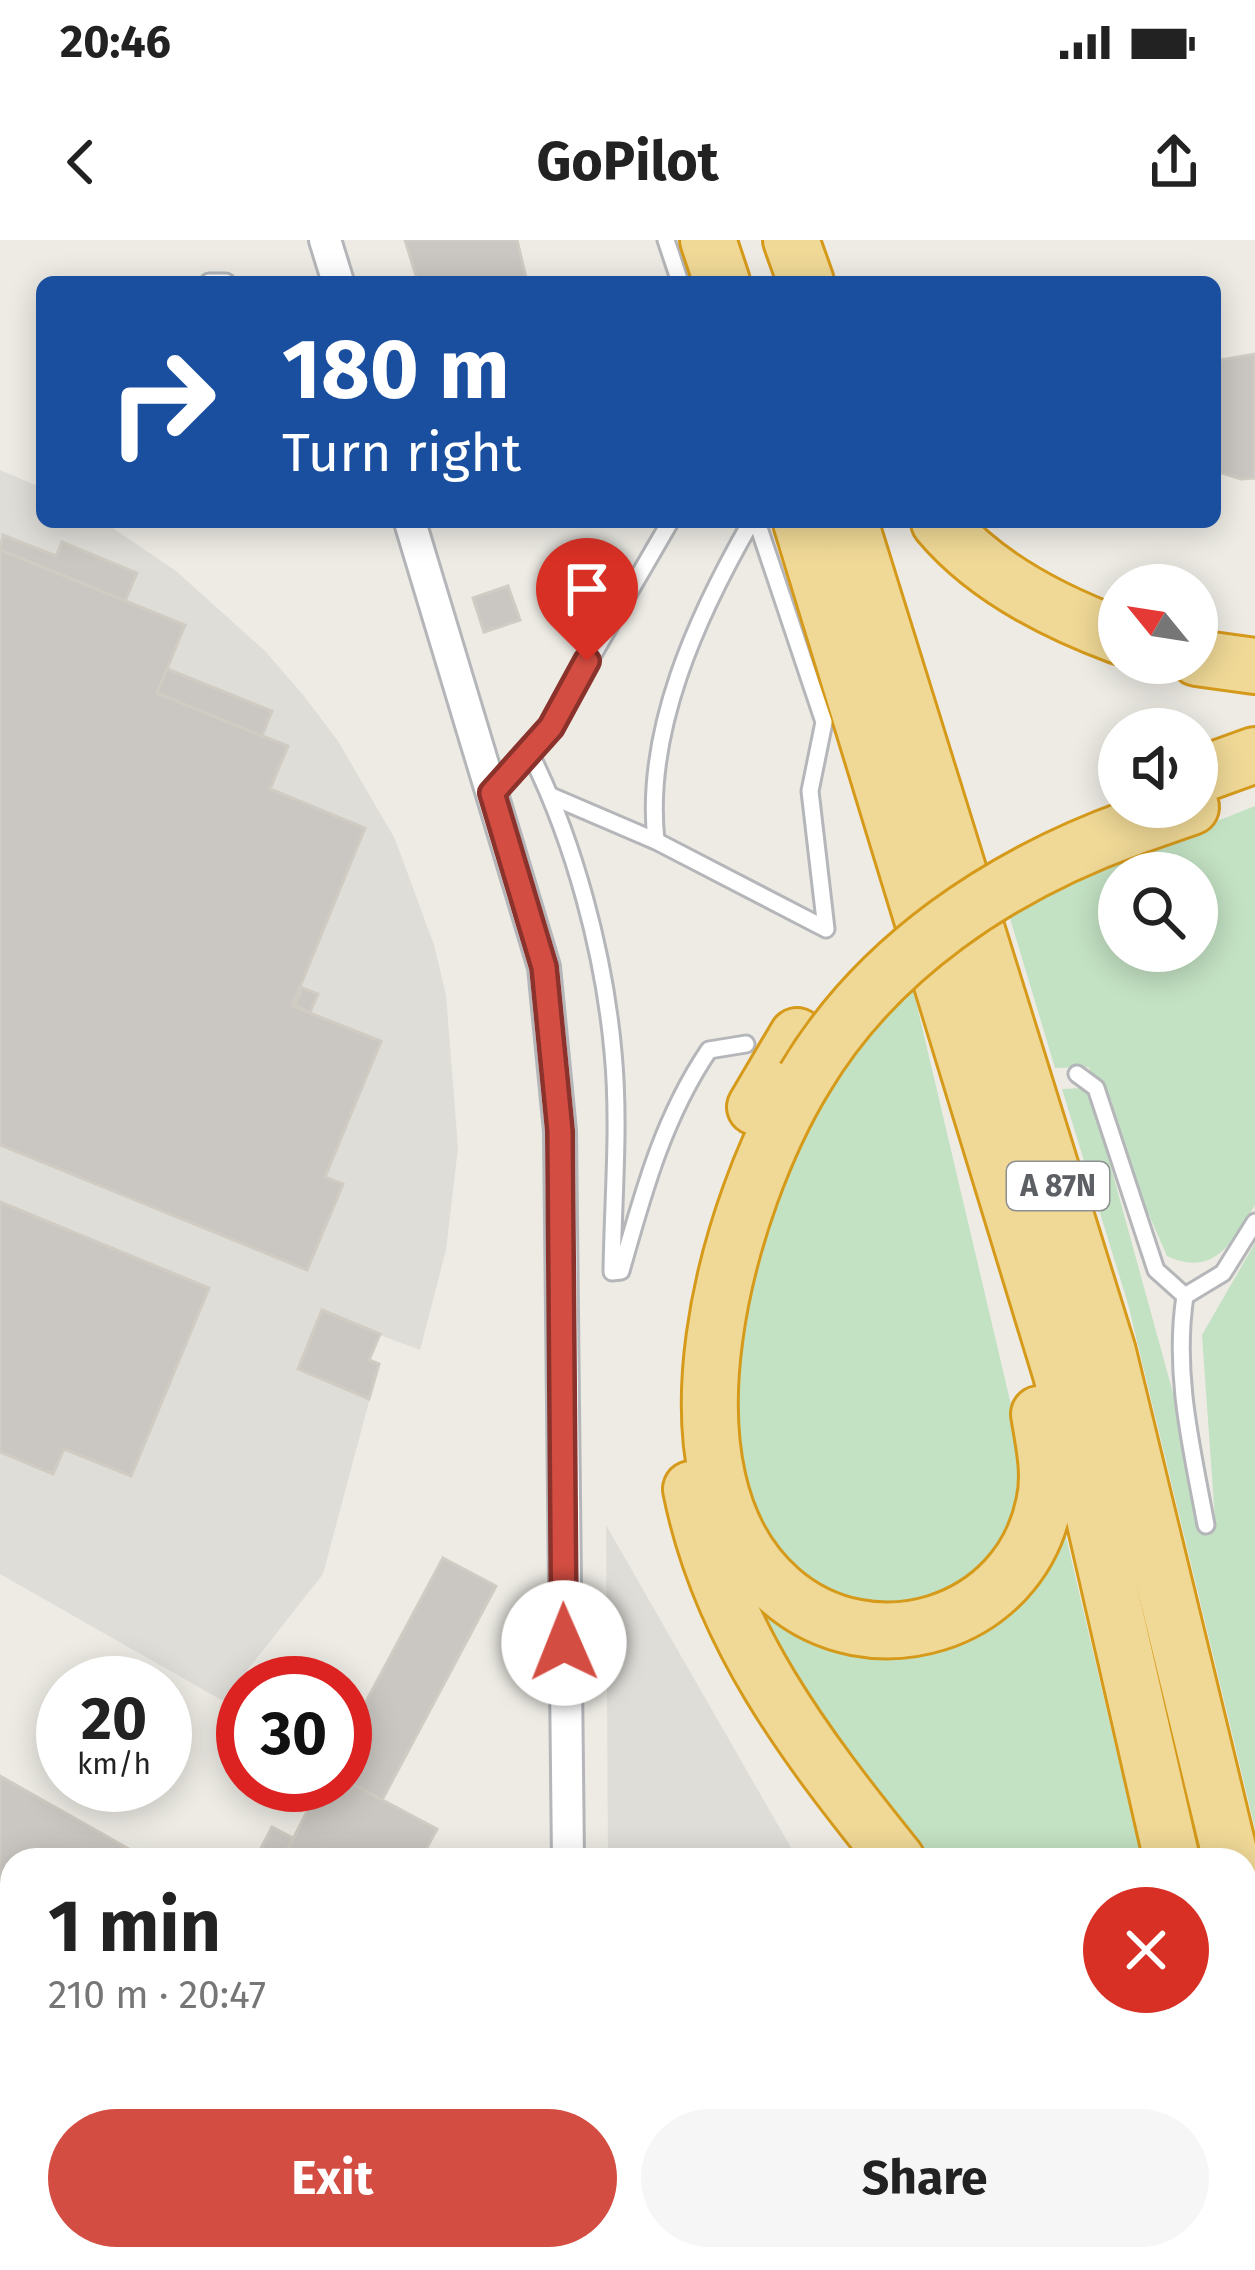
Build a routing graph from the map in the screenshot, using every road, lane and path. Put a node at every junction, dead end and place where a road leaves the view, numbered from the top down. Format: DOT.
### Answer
graph roads {
  1 [pos="325,240"];
  2 [pos="666,240"];
  3 [pos="708,240"];
  4 [pos="760,240"];
  5 [pos="791,240"];
  6 [pos="336,276"];
  7 [pos="678,276"];
  8 [pos="720,276"];
  9 [pos="771,276"];
  10 [pos="804,276"];
  11 [pos="412,528"];
  12 [pos="667,528"];
  13 [pos="751,528"];
  14 [pos="756,528"];
  15 [pos="803,528"];
  16 [pos="852,528"];
  17 [pos="944,528"];
  18 [pos="1098,628"];
  19 [pos="1218,661"];
  20 [pos="1255,666"];
  21 [pos="530,753"];
  22 [pos="1255,755"];
  23 [pos="1218,768"];
  24 [pos="1255,785"];
  25 [pos="492,793"];
  26 [pos="551,796"];
  27 [pos="1218,798"];
  28 [pos="1104,828"];
  29 [pos="656,841"];
  30 [pos="783,1052"];
  31 [pos="1077,1075"];
  32 [pos="1255,1222"];
  33 [pos="1185,1296"];
  34 [pos="1046,1323"];
  35 [pos="1206,1525"];
  36 [pos="568,1848"];
  37 [pos="887,1848"];
  38 [pos="1169,1848"];
  39 [pos="1228,1848"];
  1 -- 6 [label="street"];
  2 -- 7 [label="lane"];
  3 -- 8 [label="highway"];
  4 -- 9 [label="highway"];
  5 -- 10 [label="highway"];
  11 -- 25 [label="street"];
  12 -- 21 [label="lane"];
  13 -- 29 [label="lane"];
  14 -- 29 [label="lane"];
  15 -- 34 [label="highway, A 87N"];
  16 -- 39 [label="highway, A 87N"];
  17 -- 18 [label="highway"];
  19 -- 20 [label="highway"];
  21 -- 25 [label="lane"];
  21 -- 26 [label="lane"];
  22 -- 23 [label="highway"];
  24 -- 27 [label="highway"];
  25 -- 36 [label="street"];
  26 -- 29 [label="lane"];
  26 -- 30 [label="lane"];
  28 -- 30 [label="highway, bridge"];
  30 -- 34 [label="highway"];
  30 -- 37 [label="highway"];
  31 -- 33 [label="lane"];
  32 -- 33 [label="lane"];
  33 -- 35 [label="lane"];
  34 -- 38 [label="highway, A 87N"];
}
